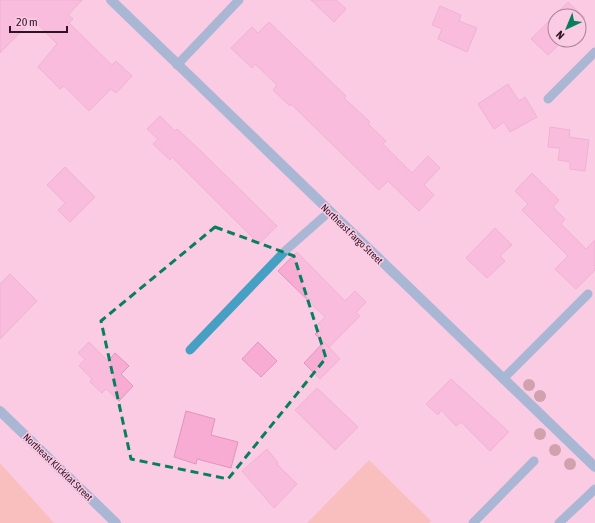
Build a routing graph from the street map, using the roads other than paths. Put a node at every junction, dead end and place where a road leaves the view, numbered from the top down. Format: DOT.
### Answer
graph roads {
  1 [pos="111,0"];
  2 [pos="239,0"];
  3 [pos="595,52"];
  4 [pos="177,65"];
  5 [pos="548,99"];
  6 [pos="329,212"];
  7 [pos="588,294"];
  8 [pos="190,350"];
  9 [pos="503,379"];
  10 [pos="0,411"];
  11 [pos="534,461"];
  12 [pos="595,467"];
  13 [pos="595,489"];
  14 [pos="116,523"];
  15 [pos="473,523"];
  16 [pos="558,523"];
  1 -- 4 [label="street, Northeast Fargo Street"];
  2 -- 4 [label="lane"];
  3 -- 5 [label="lane"];
  4 -- 6 [label="street, Northeast Fargo Street"];
  6 -- 8 [label="lane"];
  6 -- 9 [label="street, Northeast Fargo Street"];
  7 -- 9 [label="lane"];
  9 -- 12 [label="street, Northeast Fargo Street"];
  10 -- 14 [label="street, Northeast Klickitat Street"];
  11 -- 15 [label="lane"];
  13 -- 16 [label="lane"];
}
